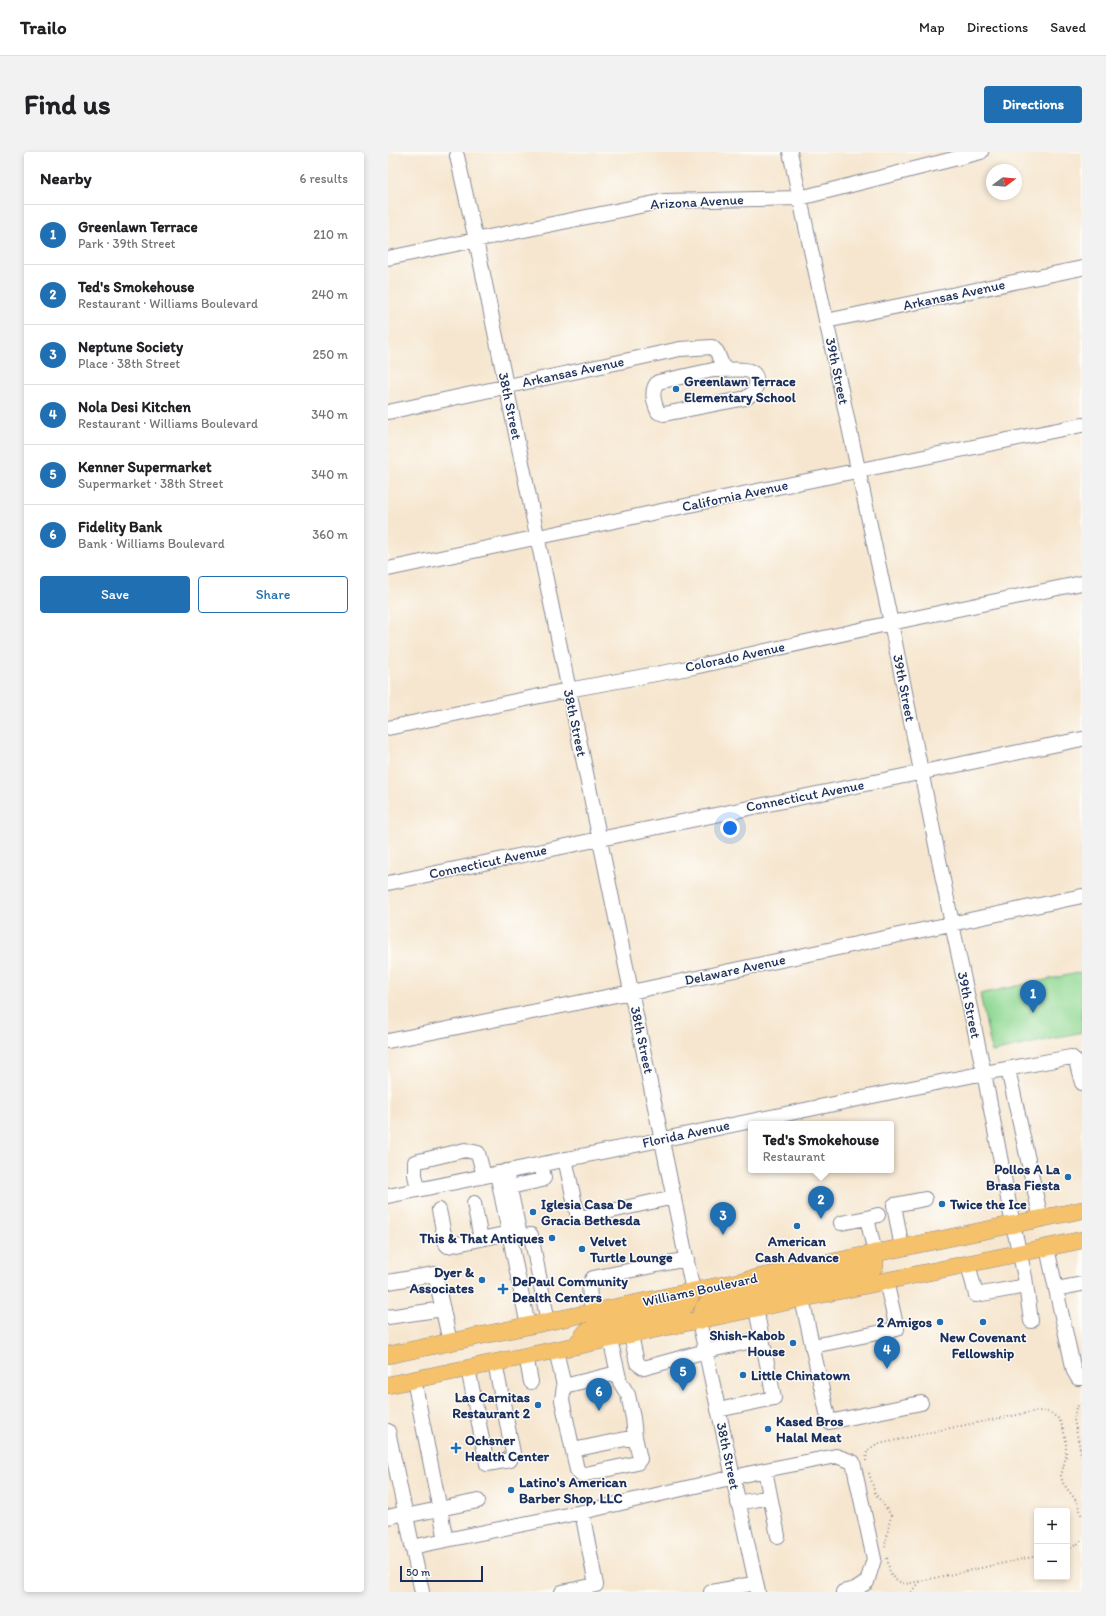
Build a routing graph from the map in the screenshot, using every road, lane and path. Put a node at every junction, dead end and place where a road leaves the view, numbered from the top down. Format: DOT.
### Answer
graph roads {
  1 [pos="790,152"];
  2 [pos="982,152"];
  3 [pos="457,156"];
  4 [pos="800,198"];
  5 [pos="476,240"];
  6 [pos="388,258"];
  7 [pos="1082,268"];
  8 [pos="826,321"];
  9 [pos="724,370"];
  10 [pos="506,387"];
  11 [pos="388,412"];
  12 [pos="1082,425"];
  13 [pos="859,470"];
  14 [pos="537,538"];
  15 [pos="388,569"];
  16 [pos="1082,583"];
  17 [pos="891,623"];
  18 [pos="568,690"];
  19 [pos="388,728"];
  20 [pos="1082,739"];
  21 [pos="921,773"];
  22 [pos="599,838"];
  23 [pos="388,883"];
  24 [pos="1082,896"];
  25 [pos="952,924"];
  26 [pos="632,992"];
  27 [pos="388,1041"];
  28 [pos="1008,1069"];
  29 [pos="984,1073"];
  30 [pos="1082,1083"];
  31 [pos="748,1121"];
  32 [pos="750,1121"];
  33 [pos="662,1139"];
  34 [pos="565,1159"];
  35 [pos="541,1164"];
  36 [pos="523,1168"];
  37 [pos="496,1173"];
  38 [pos="527,1184"];
  39 [pos="510,1187"];
  40 [pos="418,1189"];
  41 [pos="388,1196"];
  42 [pos="674,1197"];
  43 [pos="925,1199"];
  44 [pos="474,1202"];
  45 [pos="440,1210"];
  46 [pos="1082,1210"];
  47 [pos="1041,1219"];
  48 [pos="841,1223"];
  49 [pos="1013,1225"];
  50 [pos="509,1233"];
  51 [pos="481,1239"];
  52 [pos="1082,1240"];
  53 [pos="902,1248"];
  54 [pos="1047,1248"];
  55 [pos="875,1253"];
  56 [pos="1018,1254"];
  57 [pos="687,1259"];
  58 [pos="968,1264"];
  59 [pos="886,1281"];
  60 [pos="388,1282"];
  61 [pos="1082,1284"];
  62 [pos="1026,1286"];
  63 [pos="1056,1290"];
  64 [pos="693,1291"];
  65 [pos="802,1299"];
  66 [pos="443,1309"];
  67 [pos="756,1309"];
  68 [pos="593,1312"];
  69 [pos="388,1317"];
  70 [pos="699,1321"];
  71 [pos="1030,1321"];
  72 [pos="548,1322"];
  73 [pos="528,1326"];
  74 [pos="631,1335"];
  75 [pos="610,1339"];
  76 [pos="762,1339"];
  77 [pos="450,1342"];
  78 [pos="576,1346"];
  79 [pos="812,1346"];
  80 [pos="556,1350"];
  81 [pos="706,1351"];
  82 [pos="388,1355"];
  83 [pos="526,1356"];
  84 [pos="494,1363"];
  85 [pos="468,1368"];
  86 [pos="617,1373"];
  87 [pos="1082,1378"];
  88 [pos="414,1380"];
  89 [pos="531,1382"];
  90 [pos="388,1385"];
  91 [pos="564,1386"];
  92 [pos="921,1403"];
  93 [pos="1082,1404"];
  94 [pos="718,1410"];
  95 [pos="388,1431"];
  96 [pos="635,1437"];
  97 [pos="573,1450"];
  98 [pos="1082,1458"];
  99 [pos="866,1462"];
  100 [pos="868,1468"];
  101 [pos="765,1470"];
  102 [pos="732,1477"];
  103 [pos="770,1497"];
  104 [pos="478,1501"];
  105 [pos="738,1503"];
  106 [pos="440,1509"];
  107 [pos="582,1512"];
  108 [pos="405,1515"];
  109 [pos="388,1517"];
  110 [pos="1082,1517"];
  111 [pos="778,1536"];
  112 [pos="1082,1539"];
  113 [pos="446,1540"];
  114 [pos="412,1547"];
  115 [pos="1070,1548"];
  116 [pos="1034,1557"];
  117 [pos="920,1582"];
  118 [pos="757,1587"];
  119 [pos="422,1592"];
  120 [pos="562,1592"];
  121 [pos="712,1592"];
  122 [pos="843,1592"];
  123 [pos="911,1592"];
  1 -- 4 [label="street, 39th Street"];
  2 -- 4 [label="street, Arizona Avenue"];
  3 -- 5 [label="street, 38th Street"];
  4 -- 5 [label="street, Arizona Avenue"];
  4 -- 8 [label="street, 39th Street"];
  5 -- 6 [label="street, Arizona Avenue"];
  5 -- 10 [label="street, 38th Street"];
  7 -- 8 [label="street, Arkansas Avenue"];
  8 -- 13 [label="street, 39th Street"];
  9 -- 9 [label="street"];
  9 -- 10 [label="street, Arkansas Avenue"];
  10 -- 11 [label="street, Arkansas Avenue"];
  10 -- 14 [label="street, 38th Street"];
  12 -- 13 [label="street, California Avenue"];
  13 -- 14 [label="street, California Avenue"];
  13 -- 17 [label="street, 39th Street"];
  14 -- 15 [label="street, California Avenue"];
  14 -- 18 [label="street, 38th Street"];
  16 -- 17 [label="street, Colorado Avenue"];
  17 -- 18 [label="street, Colorado Avenue"];
  17 -- 21 [label="street, 39th Street"];
  18 -- 19 [label="street, Colorado Avenue"];
  18 -- 22 [label="street, 38th Street"];
  20 -- 21 [label="street, Connecticut Avenue"];
  21 -- 22 [label="street, Connecticut Avenue"];
  21 -- 25 [label="street, 39th Street"];
  22 -- 23 [label="street, Connecticut Avenue"];
  22 -- 26 [label="street, 38th Street"];
  24 -- 25 [label="street, Delaware Avenue"];
  25 -- 26 [label="street, Delaware Avenue"];
  25 -- 29 [label="street, 39th Street"];
  26 -- 27 [label="street, Delaware Avenue"];
  26 -- 33 [label="street, 38th Street"];
  28 -- 29 [label="street, Florida Avenue"];
  28 -- 30 [label="street, Florida Avenue"];
  28 -- 47 [label="street"];
  29 -- 32 [label="street, Florida Avenue"];
  29 -- 49 [label="street, 39th Street"];
  31 -- 33 [label="street, Florida Avenue"];
  33 -- 34 [label="street, Florida Avenue"];
  33 -- 42 [label="street, 38th Street"];
  34 -- 35 [label="street, Florida Avenue"];
  34 -- 42 [label="street"];
  35 -- 36 [label="street, Florida Avenue"];
  35 -- 38 [label="street"];
  36 -- 37 [label="street, Florida Avenue"];
  36 -- 38 [label="street"];
  37 -- 39 [label="street"];
  37 -- 40 [label="street, Florida Avenue"];
  37 -- 40 [label="street"];
  37 -- 50 [label="street"];
  38 -- 39 [label="street"];
  39 -- 72 [label="street"];
  40 -- 41 [label="street, Florida Avenue"];
  42 -- 57 [label="street, 38th Street"];
  43 -- 53 [label="street"];
  44 -- 51 [label="street"];
  45 -- 51 [label="street"];
  46 -- 47 [label="main road, Williams Boulevard"];
  47 -- 49 [label="main road, Williams Boulevard"];
  48 -- 55 [label="street"];
  49 -- 53 [label="main road, Williams Boulevard"];
  49 -- 56 [label="street, 39th Street"];
  50 -- 51 [label="street"];
  50 -- 73 [label="street"];
  52 -- 54 [label="main road"];
  53 -- 55 [label="main road, Williams Boulevard"];
  54 -- 56 [label="main road"];
  54 -- 63 [label="street"];
  55 -- 64 [label="main road, Williams Boulevard"];
  55 -- 70 [label="main road"];
  56 -- 58 [label="main road"];
  56 -- 62 [label="street, 39th Street"];
  57 -- 64 [label="street, 38th Street"];
  57 -- 68 [label="street"];
  58 -- 59 [label="main road"];
  58 -- 62 [label="street"];
  59 -- 65 [label="main road"];
  59 -- 79 [label="street"];
  60 -- 66 [label="street"];
  61 -- 63 [label="street"];
  62 -- 71 [label="street, 39th Street"];
  63 -- 87 [label="street"];
  64 -- 68 [label="main road, Williams Boulevard"];
  64 -- 78 [label="main road"];
  65 -- 67 [label="main road"];
  65 -- 79 [label="street"];
  66 -- 69 [label="street"];
  66 -- 77 [label="street"];
  67 -- 70 [label="main road"];
  67 -- 76 [label="street"];
  68 -- 72 [label="main road, Williams Boulevard"];
  70 -- 74 [label="main road"];
  70 -- 81 [label="street, 38th Street"];
  72 -- 73 [label="main road, Williams Boulevard"];
  73 -- 77 [label="main road, Williams Boulevard"];
  74 -- 75 [label="main road"];
  74 -- 81 [label="street"];
  75 -- 78 [label="main road"];
  75 -- 86 [label="street"];
  76 -- 81 [label="street"];
  76 -- 94 [label="street"];
  77 -- 82 [label="main road, Williams Boulevard"];
  78 -- 80 [label="main road"];
  79 -- 92 [label="street"];
  80 -- 83 [label="main road"];
  80 -- 91 [label="street"];
  81 -- 94 [label="street, 38th Street"];
  83 -- 84 [label="main road"];
  83 -- 89 [label="street"];
  84 -- 85 [label="main road"];
  84 -- 85 [label="street"];
  85 -- 88 [label="main road"];
  86 -- 91 [label="street"];
  86 -- 96 [label="street"];
  88 -- 90 [label="main road"];
  88 -- 106 [label="street"];
  91 -- 97 [label="street"];
  93 -- 98 [label="path"];
  94 -- 102 [label="street, 38th Street"];
  95 -- 108 [label="street"];
  96 -- 97 [label="street"];
  96 -- 97 [label="street"];
  99 -- 110 [label="path"];
  100 -- 117 [label="path"];
  101 -- 102 [label="street"];
  101 -- 103 [label="street"];
  101 -- 122 [label="street"];
  102 -- 105 [label="street, 38th Street"];
  102 -- 107 [label="street"];
  103 -- 105 [label="street"];
  103 -- 111 [label="street"];
  104 -- 106 [label="street"];
  105 -- 118 [label="street, 38th Street"];
  106 -- 108 [label="street"];
  106 -- 113 [label="street"];
  107 -- 113 [label="street"];
  107 -- 120 [label="street"];
  108 -- 109 [label="street"];
  108 -- 114 [label="street"];
  112 -- 115 [label="path"];
  113 -- 114 [label="street"];
  114 -- 119 [label="street"];
  116 -- 117 [label="path"];
  117 -- 123 [label="path"];
  118 -- 121 [label="street"];
}
